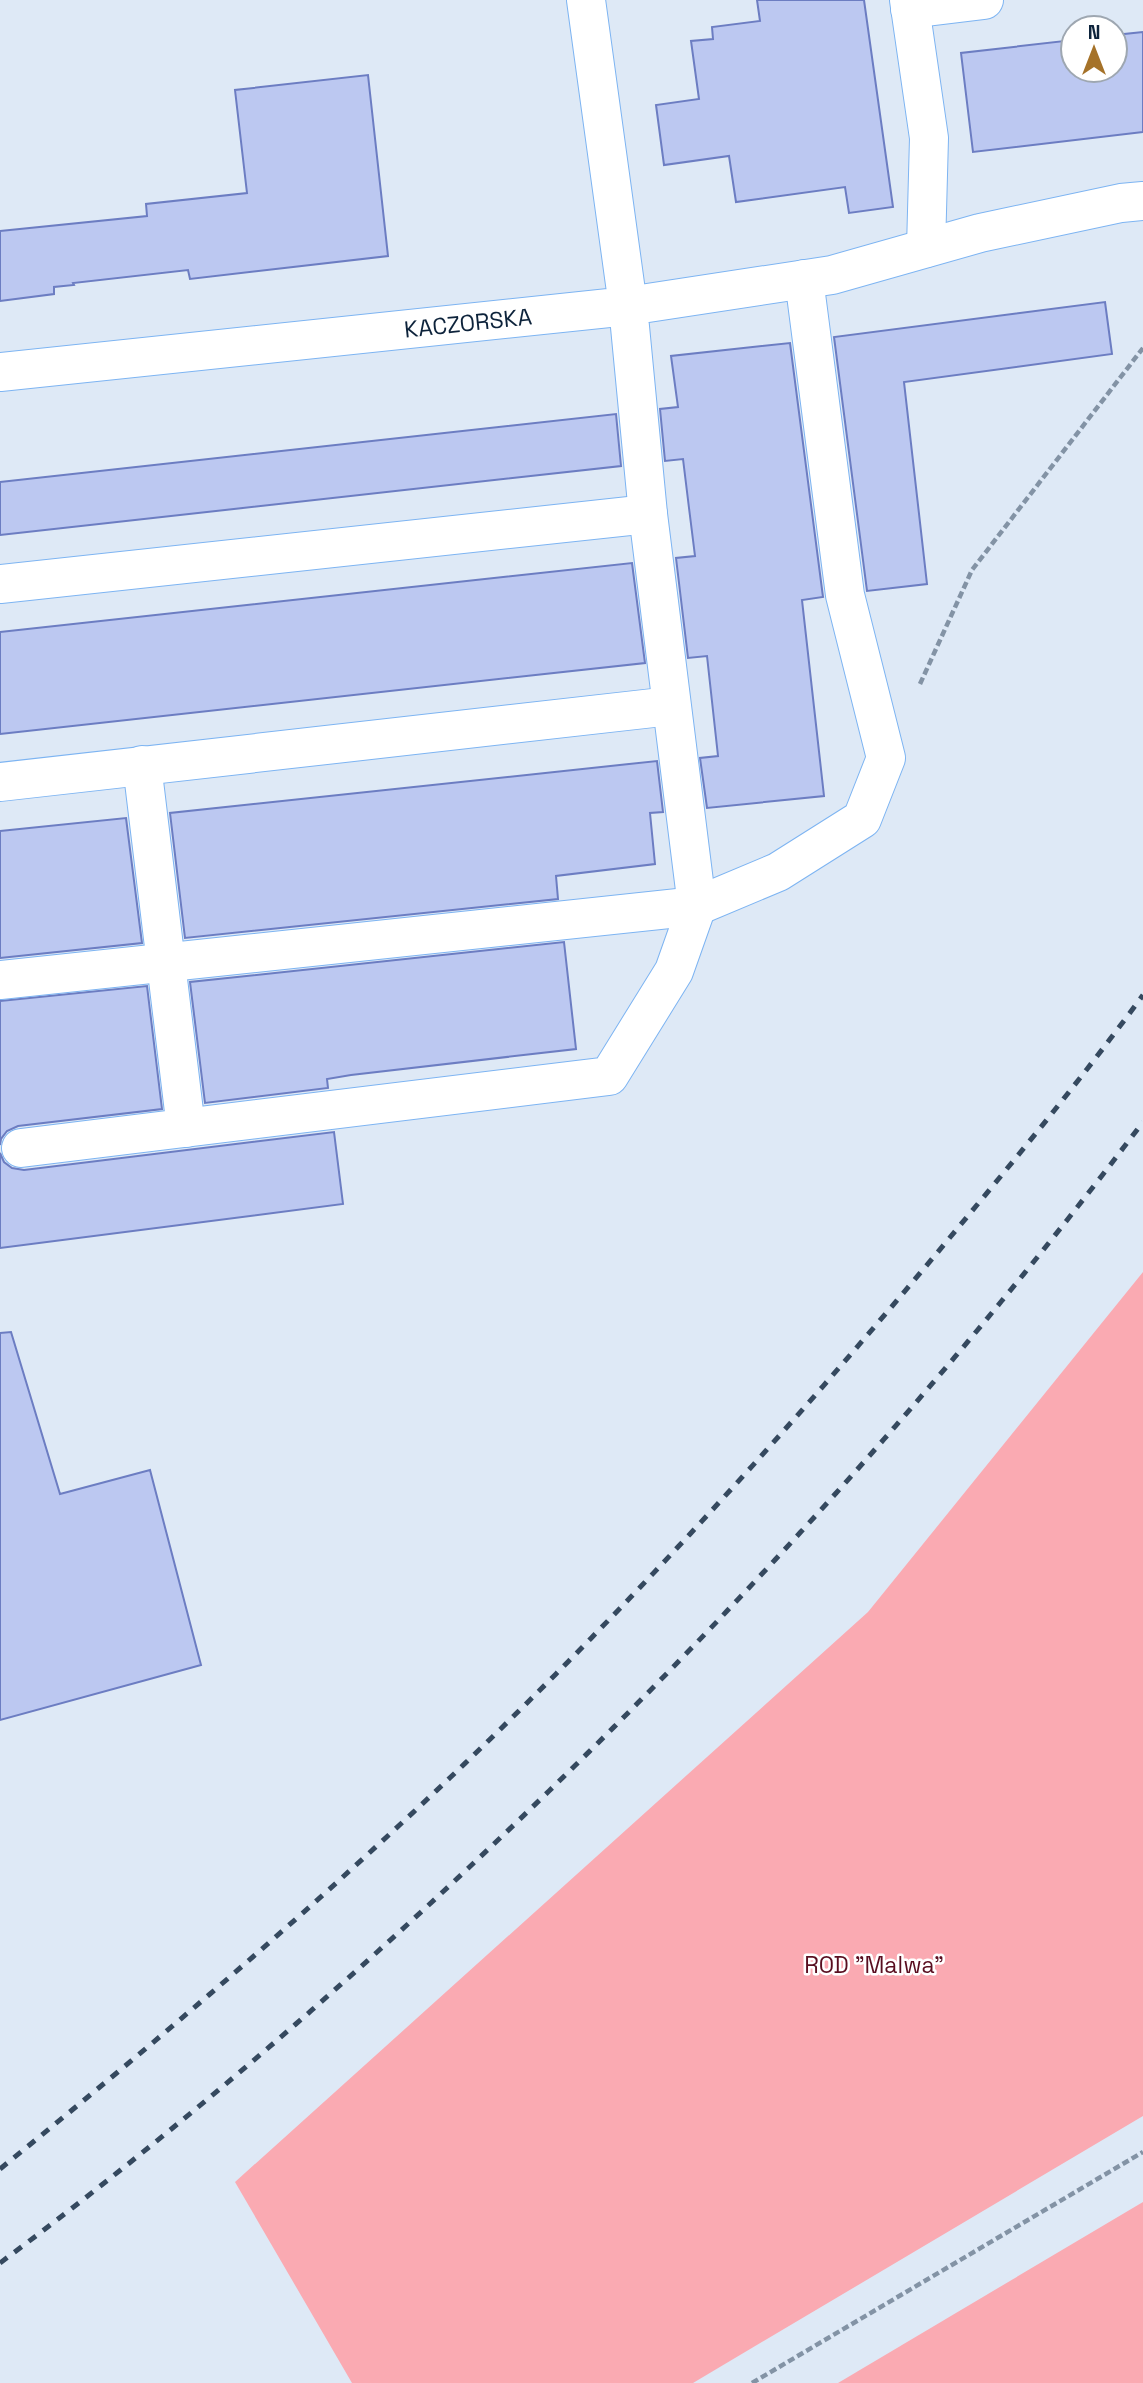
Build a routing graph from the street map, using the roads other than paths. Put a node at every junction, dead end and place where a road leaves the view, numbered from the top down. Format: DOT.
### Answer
graph roads {
  1 [pos="586,0"];
  2 [pos="984,0"];
  3 [pos="910,4"];
  4 [pos="1143,201"];
  5 [pos="926,248"];
  6 [pos="804,279"];
  7 [pos="628,306"];
  8 [pos="0,372"];
  9 [pos="648,514"];
  10 [pos="0,584"];
  11 [pos="671,706"];
  12 [pos="142,765"];
  13 [pos="0,782"];
  14 [pos="697,906"];
  15 [pos="165,963"];
  16 [pos="0,980"];
  17 [pos="186,1128"];
  18 [pos="21,1148"];
  1 -- 7 [label="street"];
  2 -- 3 [label="street"];
  3 -- 5 [label="street"];
  4 -- 5 [label="street, KACZORSKA"];
  5 -- 6 [label="street, KACZORSKA"];
  6 -- 7 [label="street, KACZORSKA"];
  6 -- 14 [label="street"];
  7 -- 8 [label="street, KACZORSKA"];
  7 -- 9 [label="street"];
  9 -- 10 [label="street"];
  9 -- 11 [label="street"];
  11 -- 12 [label="street"];
  11 -- 14 [label="street"];
  12 -- 13 [label="street"];
  12 -- 15 [label="street"];
  14 -- 15 [label="street"];
  14 -- 17 [label="street"];
  15 -- 16 [label="street"];
  15 -- 17 [label="street"];
  17 -- 18 [label="street"];
}
